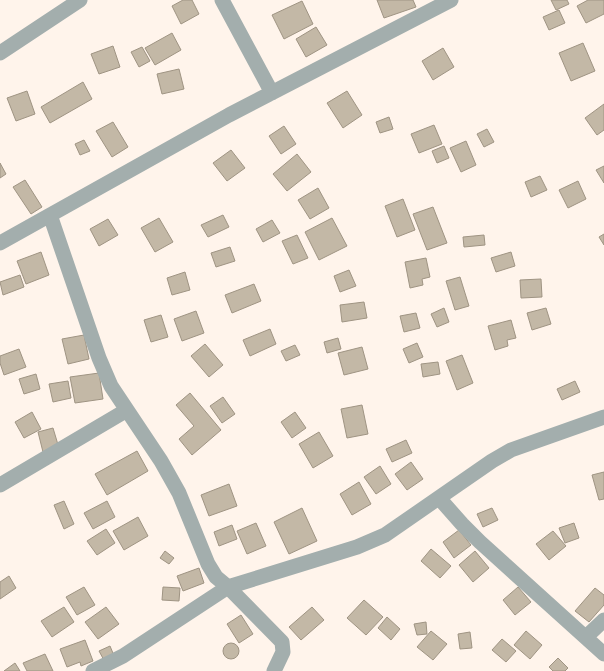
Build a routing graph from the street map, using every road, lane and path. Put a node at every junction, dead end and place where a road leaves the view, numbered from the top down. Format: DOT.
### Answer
graph roads {
  1 [pos="80,0"];
  2 [pos="222,0"];
  3 [pos="450,0"];
  4 [pos="0,53"];
  5 [pos="272,93"];
  6 [pos="50,215"];
  7 [pos="0,243"];
  8 [pos="127,410"];
  9 [pos="604,416"];
  10 [pos="0,485"];
  11 [pos="439,498"];
  12 [pos="228,587"];
  13 [pos="604,620"];
  14 [pos="586,637"];
  15 [pos="604,654"];
  16 [pos="93,671"];
  17 [pos="274,671"];
  1 -- 4 [label="street"];
  2 -- 5 [label="street"];
  3 -- 5 [label="street"];
  5 -- 6 [label="street"];
  6 -- 7 [label="street"];
  6 -- 8 [label="street"];
  8 -- 10 [label="street"];
  8 -- 12 [label="street"];
  9 -- 11 [label="street"];
  11 -- 12 [label="street"];
  11 -- 14 [label="street"];
  12 -- 16 [label="street"];
  12 -- 17 [label="street"];
  13 -- 14 [label="street"];
  14 -- 15 [label="street"];
}
